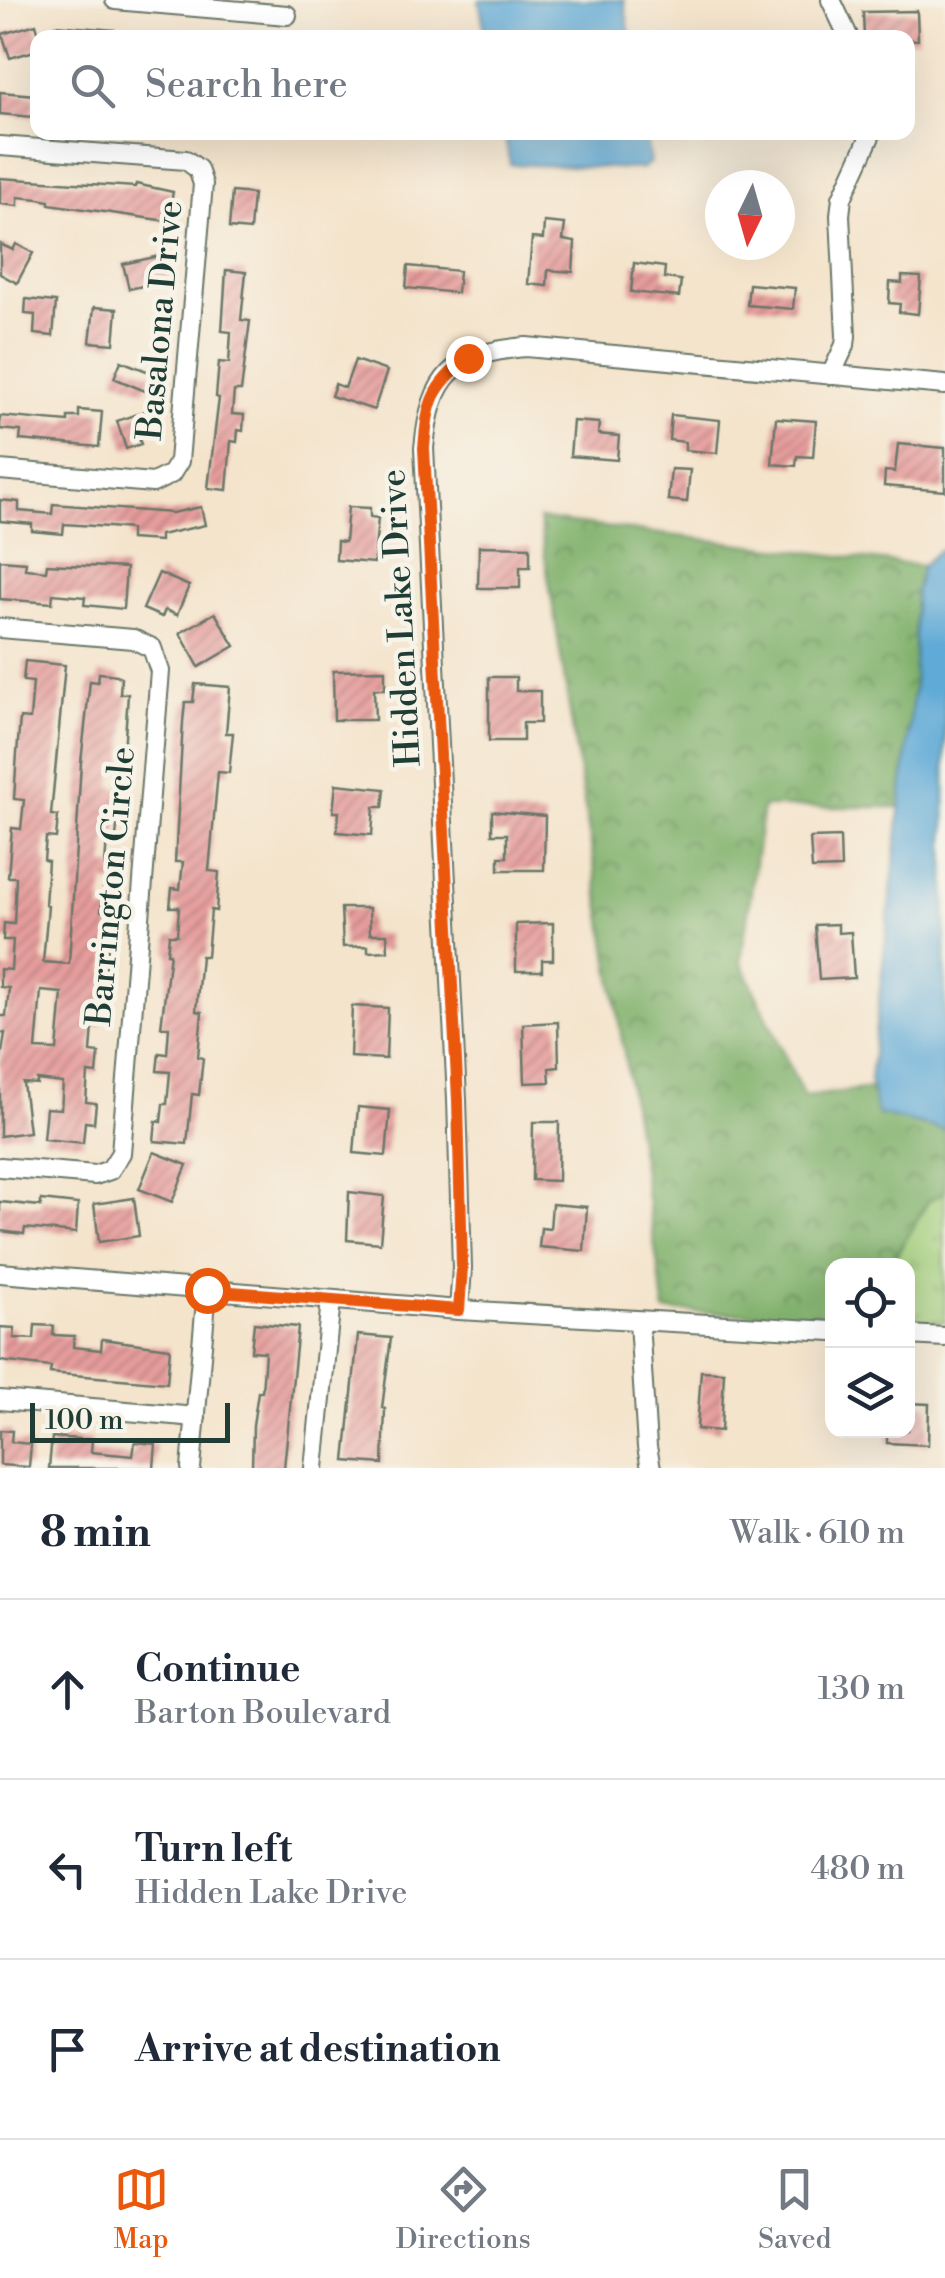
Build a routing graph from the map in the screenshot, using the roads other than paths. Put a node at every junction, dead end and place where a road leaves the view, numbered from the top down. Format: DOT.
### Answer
graph roads {
  1 [pos="115,0"];
  2 [pos="831,0"];
  3 [pos="217,4"];
  4 [pos="287,15"];
  5 [pos="846,30"];
  6 [pos="868,140"];
  7 [pos="0,146"];
  8 [pos="831,375"];
  9 [pos="945,385"];
  10 [pos="0,470"];
  11 [pos="0,628"];
  12 [pos="0,1167"];
  13 [pos="0,1273"];
  14 [pos="207,1290"];
  15 [pos="331,1300"];
  16 [pos="459,1310"];
  17 [pos="639,1322"];
  18 [pos="825,1332"];
  19 [pos="915,1335"];
  20 [pos="945,1337"];
  21 [pos="0,1400"];
  22 [pos="196,1416"];
  23 [pos="191,1468"];
  24 [pos="314,1468"];
  25 [pos="651,1468"];
  1 -- 3 [label="street"];
  2 -- 5 [label="street"];
  3 -- 4 [label="street"];
  6 -- 8 [label="street"];
  7 -- 10 [label="street, Basalona Drive"];
  8 -- 9 [label="street, Hidden Lake Drive"];
  8 -- 16 [label="street, Hidden Lake Drive"];
  11 -- 12 [label="street, Barrington Circle"];
  13 -- 14 [label="street"];
  14 -- 15 [label="street"];
  14 -- 22 [label="street"];
  15 -- 16 [label="street"];
  15 -- 24 [label="street"];
  16 -- 17 [label="street"];
  17 -- 18 [label="street"];
  17 -- 25 [label="street"];
  19 -- 20 [label="street"];
  21 -- 22 [label="street"];
  22 -- 23 [label="street"];
}
